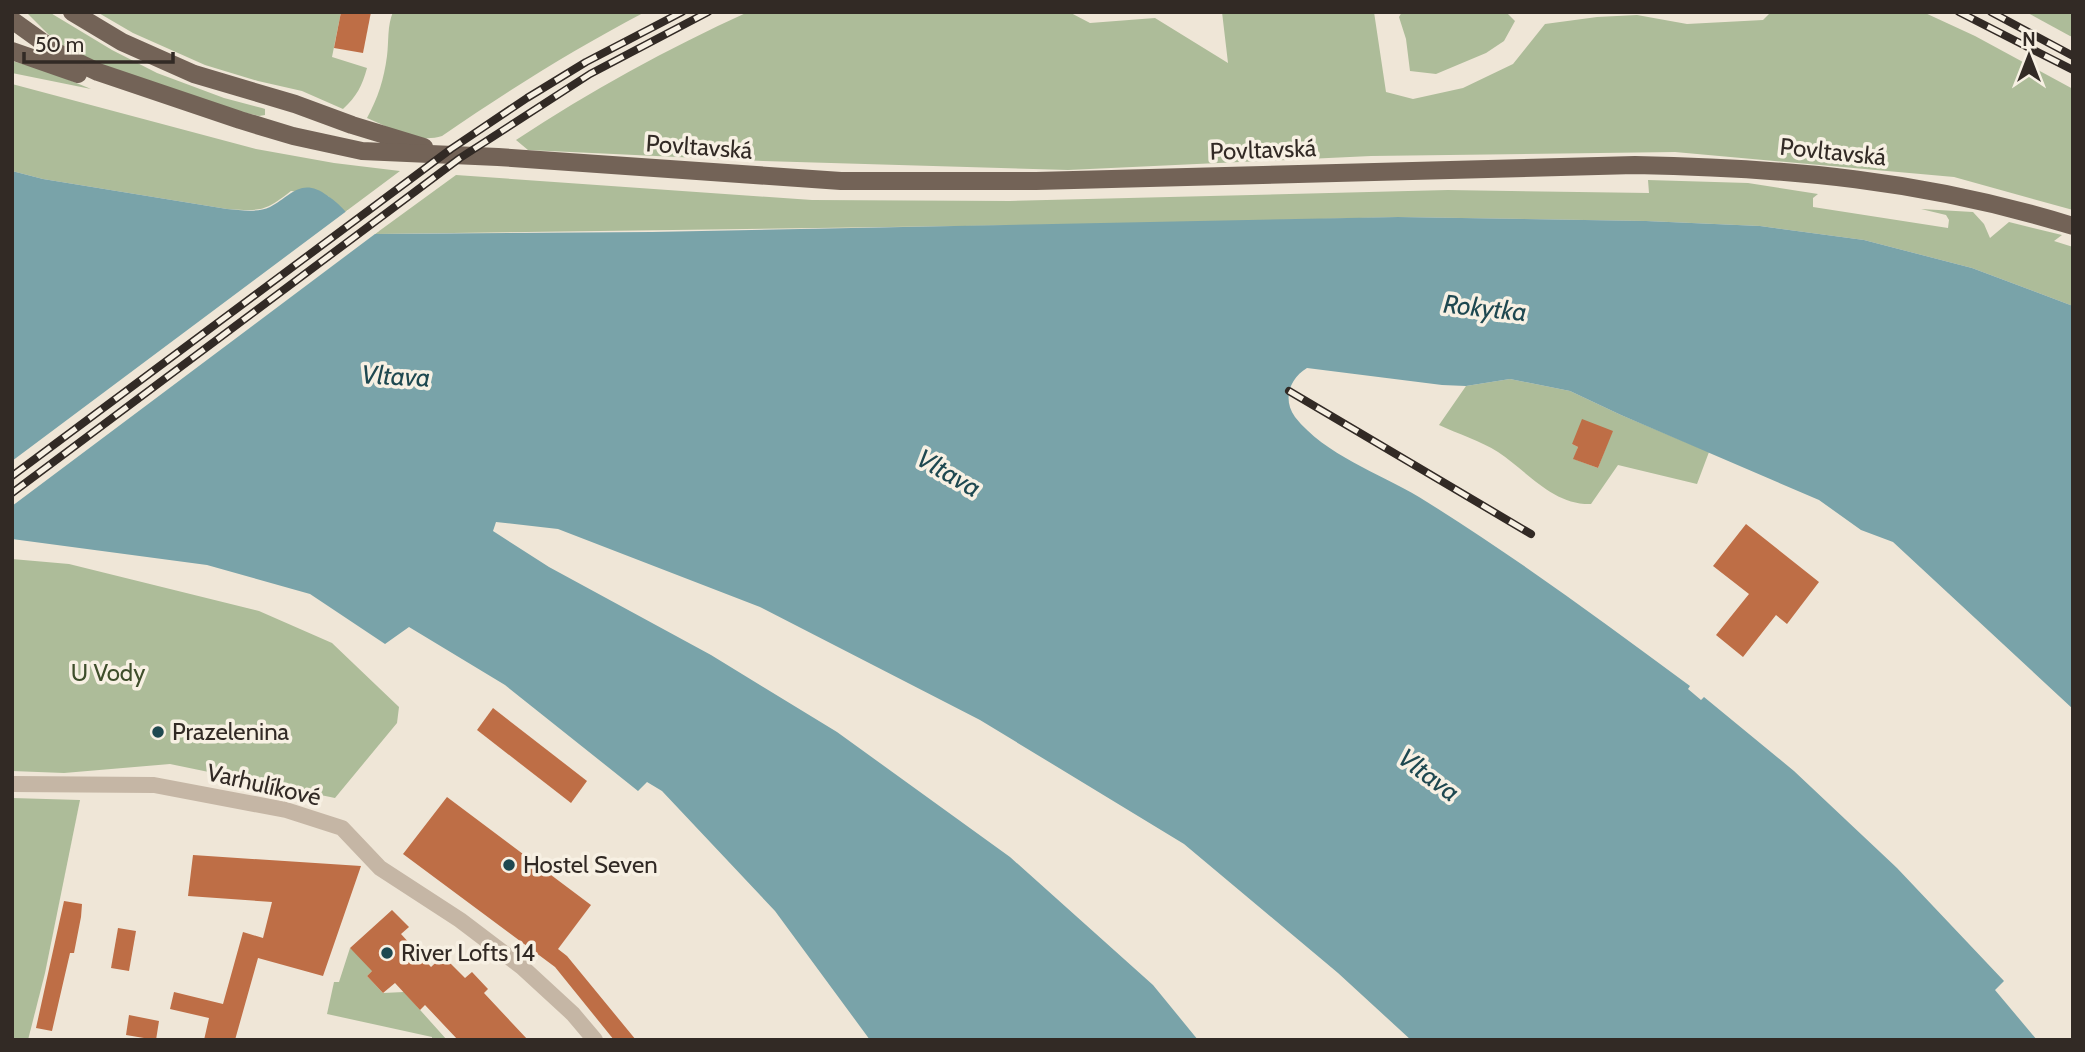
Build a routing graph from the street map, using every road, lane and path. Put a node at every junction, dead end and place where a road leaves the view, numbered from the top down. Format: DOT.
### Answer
graph roads {
  1 [pos="72,12"];
  2 [pos="12,20"];
  3 [pos="12,51"];
  4 [pos="203,108"];
  5 [pos="450,155"];
  6 [pos="2073,226"];
  7 [pos="12,784"];
  8 [pos="595,1040"];
  1 -- 5 [label="main road, Povltavská"];
  2 -- 4 [label="main road, Povltavská"];
  3 -- 4 [label="main road"];
  4 -- 5 [label="main road, Povltavská"];
  5 -- 6 [label="main road, Povltavská"];
  7 -- 8 [label="street, Varhulíkové"];
}
